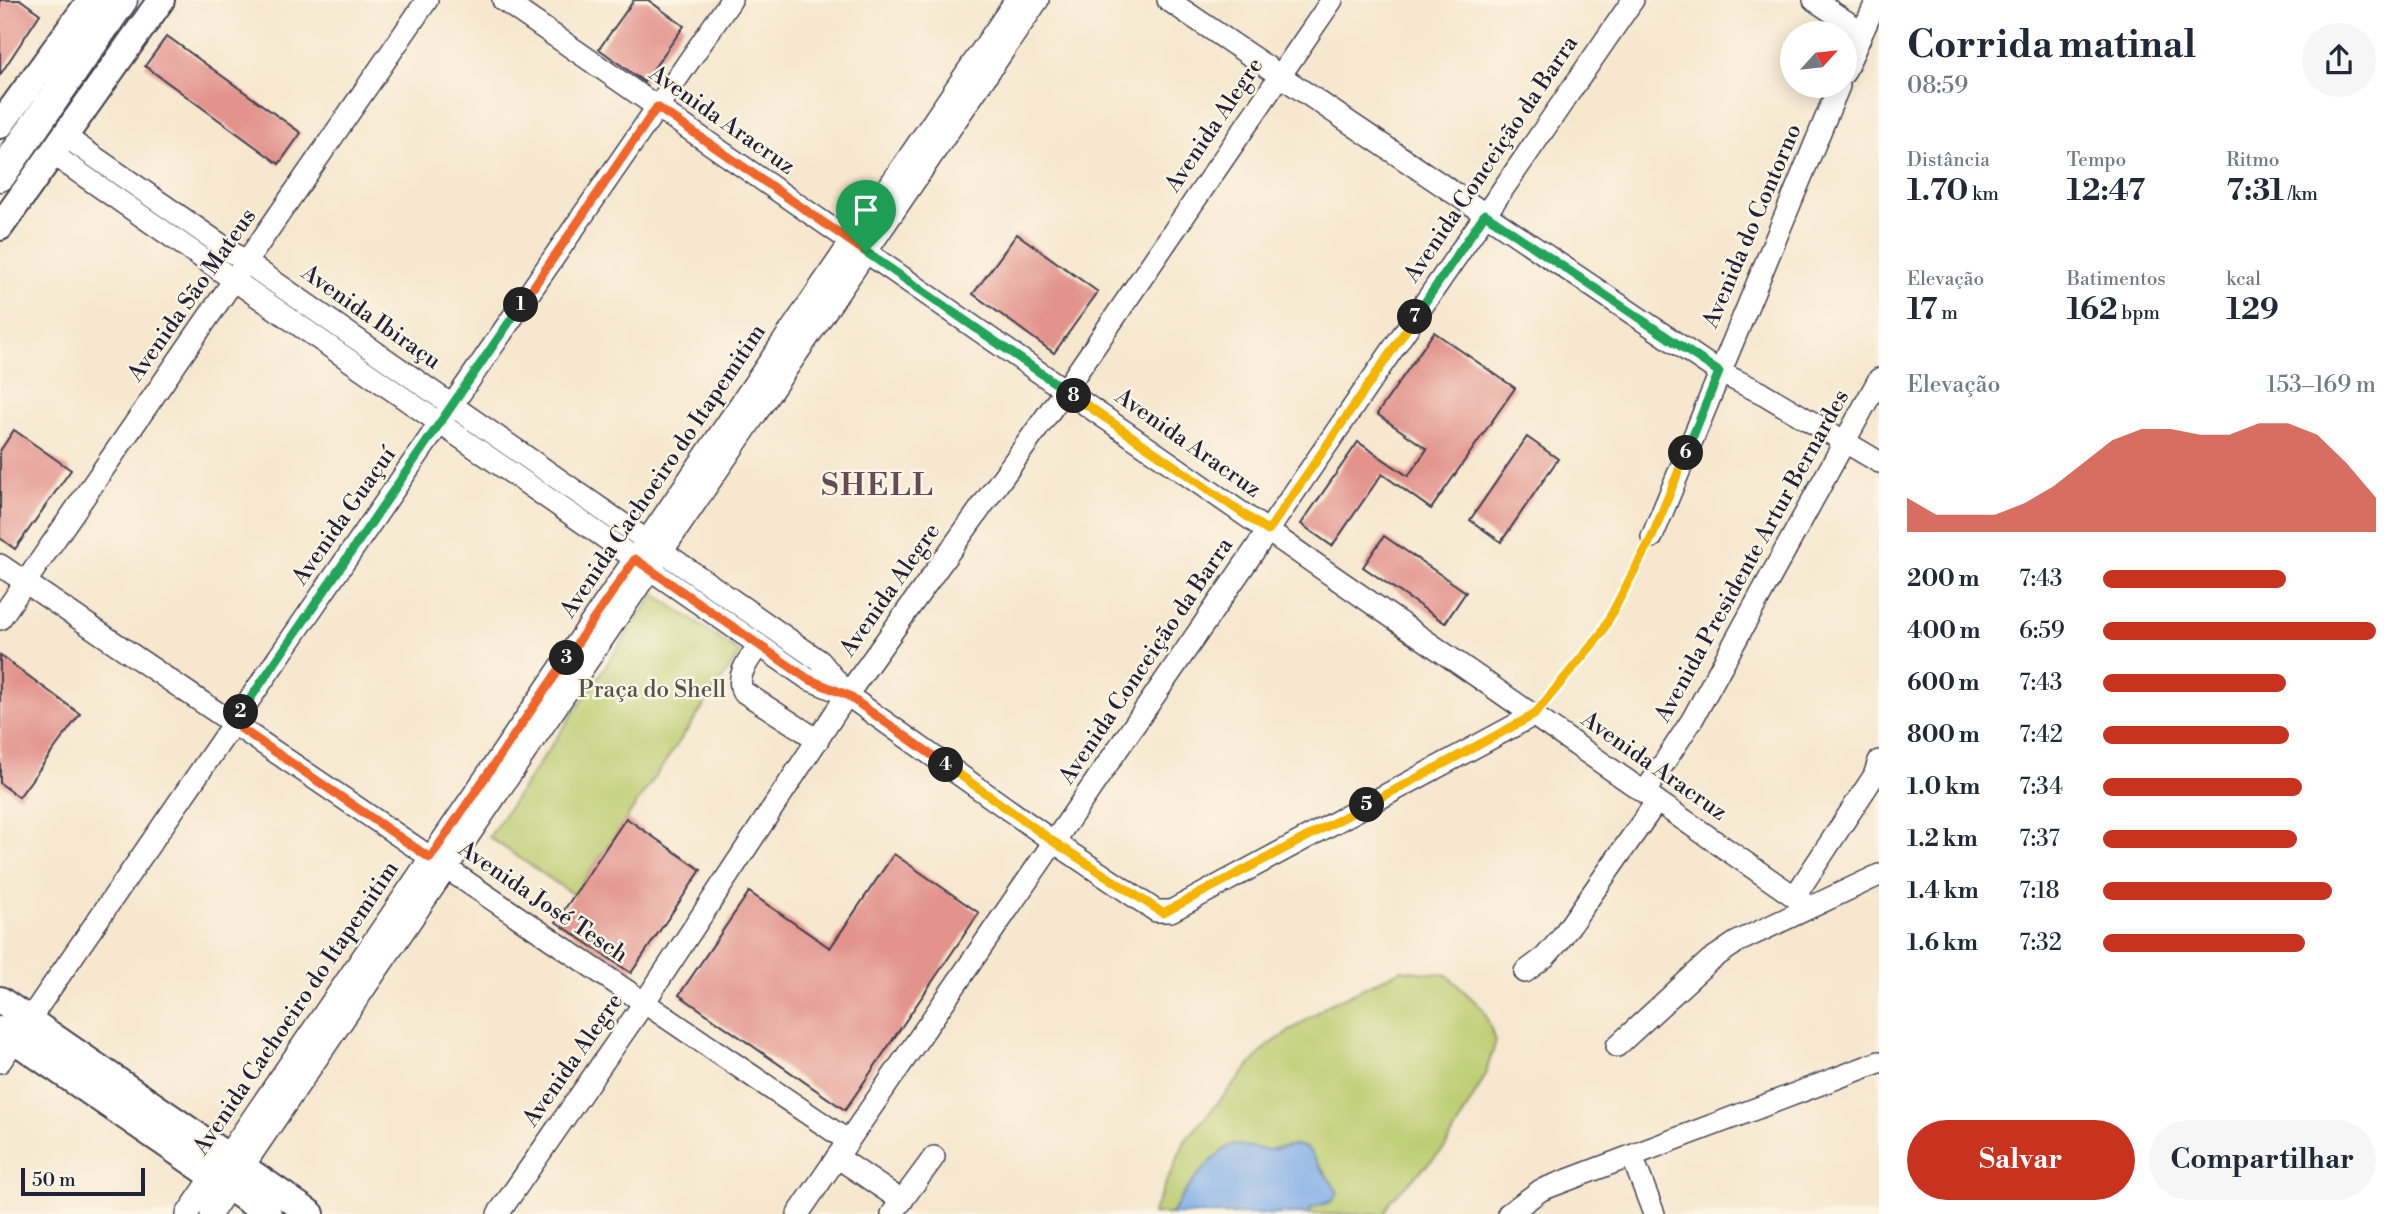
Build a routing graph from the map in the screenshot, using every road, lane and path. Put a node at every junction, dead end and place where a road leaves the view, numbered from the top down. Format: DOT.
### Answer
graph roads {
  1 [pos="91,0"];
  2 [pos="122,0"];
  3 [pos="161,0"];
  4 [pos="428,0"];
  5 [pos="503,0"];
  6 [pos="731,0"];
  7 [pos="1016,0"];
  8 [pos="1038,0"];
  9 [pos="1168,0"];
  10 [pos="1332,0"];
  11 [pos="1633,0"];
  12 [pos="1815,0"];
  13 [pos="1877,0"];
  14 [pos="1862,32"];
  15 [pos="1857,43"];
  16 [pos="1280,76"];
  17 [pos="1834,98"];
  18 [pos="657,107"];
  19 [pos="3,114"];
  20 [pos="57,144"];
  21 [pos="0,176"];
  22 [pos="1485,214"];
  23 [pos="0,227"];
  24 [pos="859,247"];
  25 [pos="246,262"];
  26 [pos="234,280"];
  27 [pos="1719,372"];
  28 [pos="1879,379"];
  29 [pos="1065,390"];
  30 [pos="452,405"];
  31 [pos="440,423"];
  32 [pos="1847,441"];
  33 [pos="1879,462"];
  34 [pos="1268,531"];
  35 [pos="1652,537"];
  36 [pos="654,546"];
  37 [pos="642,564"];
  38 [pos="0,565"];
  39 [pos="26,582"];
  40 [pos="0,619"];
  41 [pos="759,645"];
  42 [pos="847,695"];
  43 [pos="1534,715"];
  44 [pos="233,723"];
  45 [pos="818,740"];
  46 [pos="1877,775"];
  47 [pos="1651,796"];
  48 [pos="1054,842"];
  49 [pos="438,863"];
  50 [pos="1879,875"];
  51 [pos="1801,901"];
  52 [pos="1525,972"];
  53 [pos="0,1000"];
  54 [pos="644,1003"];
  55 [pos="15,1030"];
  56 [pos="1617,1046"];
  57 [pos="0,1062"];
  58 [pos="1879,1062"];
  59 [pos="843,1149"];
  60 [pos="1632,1156"];
  61 [pos="934,1157"];
  62 [pos="228,1172"];
  63 [pos="897,1208"];
  64 [pos="187,1214"];
  65 [pos="211,1214"];
  66 [pos="268,1214"];
  67 [pos="311,1214"];
  68 [pos="498,1214"];
  69 [pos="798,1214"];
  70 [pos="1508,1214"];
  71 [pos="1654,1214"];
  1 -- 19 [label="main road"];
  2 -- 21 [label="highway"];
  3 -- 20 [label="main road"];
  4 -- 25 [label="street, Avenida São Mateus"];
  5 -- 18 [label="street, Avenida Aracruz"];
  6 -- 18 [label="street, Avenida Guaçuí"];
  7 -- 24 [label="street"];
  8 -- 24 [label="street"];
  9 -- 16 [label="street"];
  10 -- 16 [label="street, Avenida Alegre"];
  11 -- 22 [label="street, Avenida Conceição da Barra"];
  12 -- 14 [label="street"];
  13 -- 14 [label="street"];
  14 -- 15 [label="street"];
  16 -- 22 [label="street"];
  16 -- 29 [label="street, Avenida Alegre"];
  17 -- 27 [label="street, Avenida do Contorno"];
  18 -- 24 [label="street, Avenida Aracruz"];
  18 -- 30 [label="street, Avenida Guaçuí"];
  20 -- 23 [label="main road"];
  20 -- 25 [label="street, Avenida Ibiraçu"];
  20 -- 26 [label="street, Avenida Ibiraçu"];
  22 -- 27 [label="street"];
  22 -- 34 [label="street, Avenida Conceição da Barra"];
  24 -- 29 [label="street, Avenida Aracruz"];
  24 -- 36 [label="street"];
  25 -- 26 [label="street, Avenida São Mateus"];
  25 -- 30 [label="street, Avenida Ibiraçu"];
  26 -- 31 [label="street, Avenida Ibiraçu"];
  26 -- 39 [label="street, Avenida São Mateus"];
  27 -- 32 [label="street"];
  27 -- 35 [label="street, Avenida do Contorno"];
  28 -- 32 [label="street, Avenida Presidente Artur Bernardes"];
  29 -- 34 [label="street, Avenida Aracruz"];
  29 -- 42 [label="street, Avenida Alegre"];
  30 -- 31 [label="street, Avenida Guaçuí"];
  30 -- 36 [label="street, Avenida Ibiraçu"];
  31 -- 37 [label="street, Avenida Ibiraçu"];
  31 -- 44 [label="street, Avenida Guaçuí"];
  32 -- 33 [label="street"];
  32 -- 47 [label="street, Avenida Presidente Artur Bernardes"];
  34 -- 43 [label="street, Avenida Aracruz"];
  34 -- 48 [label="street, Avenida Conceição da Barra"];
  35 -- 43 [label="path"];
  36 -- 37 [label="street"];
  36 -- 42 [label="street, Avenida Ibiraçu"];
  37 -- 41 [label="street, Avenida Ibiraçu"];
  37 -- 49 [label="street"];
  38 -- 39 [label="street, Avenida José Tesch"];
  39 -- 40 [label="street, Avenida São Mateus"];
  39 -- 44 [label="street, Avenida José Tesch"];
  41 -- 42 [label="street, Avenida Ibiraçu"];
  41 -- 45 [label="street"];
  42 -- 45 [label="street, Avenida Alegre"];
  42 -- 48 [label="street, Avenida Ibiraçu"];
  43 -- 47 [label="street, Avenida Aracruz"];
  43 -- 48 [label="street, Avenida Ibiraçu"];
  44 -- 49 [label="street, Avenida José Tesch"];
  44 -- 55 [label="street, Avenida Guaçuí"];
  45 -- 54 [label="street, Avenida Alegre"];
  46 -- 51 [label="street"];
  47 -- 51 [label="street, Avenida Aracruz"];
  47 -- 52 [label="street, Avenida Presidente Artur Bernardes"];
  48 -- 59 [label="street, Avenida Conceição da Barra"];
  49 -- 54 [label="street, Avenida José Tesch"];
  49 -- 62 [label="street"];
  50 -- 51 [label="street"];
  51 -- 56 [label="street"];
  53 -- 55 [label="main road"];
  54 -- 59 [label="street, Avenida José Tesch"];
  54 -- 68 [label="street, Avenida Alegre"];
  55 -- 57 [label="street, Avenida Guaçuí"];
  55 -- 62 [label="main road"];
  58 -- 60 [label="street"];
  59 -- 63 [label="street, Avenida José Tesch"];
  59 -- 69 [label="street, Avenida Conceição da Barra"];
  60 -- 70 [label="street"];
  60 -- 71 [label="street"];
  61 -- 63 [label="street"];
  62 -- 64 [label="street, Avenida Cachoeiro do Itapemitim"];
  62 -- 65 [label="street"];
  62 -- 66 [label="main road"];
  62 -- 67 [label="main road"];
}
